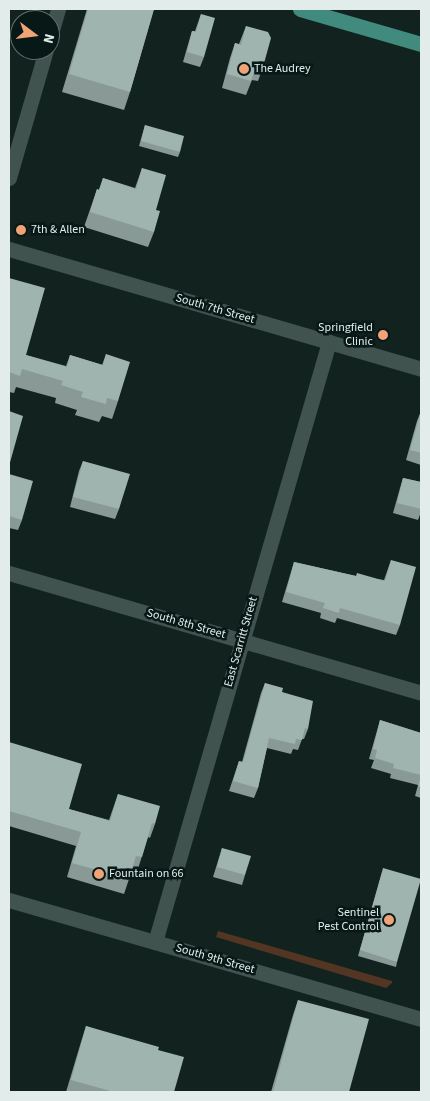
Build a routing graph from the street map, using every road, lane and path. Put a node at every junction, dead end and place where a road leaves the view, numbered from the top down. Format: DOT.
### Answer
graph roads {
  1 [pos="300,9"];
  2 [pos="421,44"];
  3 [pos="43,60"];
  4 [pos="9,178"];
  5 [pos="9,250"];
  6 [pos="329,342"];
  7 [pos="421,369"];
  8 [pos="9,573"];
  9 [pos="242,640"];
  10 [pos="421,693"];
  11 [pos="9,900"];
  12 [pos="155,942"];
  13 [pos="421,1019"];
  1 -- 2 [label="main road"];
  3 -- 4 [label="street"];
  5 -- 6 [label="street, South 7th Street"];
  6 -- 7 [label="street, South 7th Street"];
  6 -- 9 [label="street, East Scarritt Street"];
  8 -- 9 [label="street, South 8th Street"];
  9 -- 10 [label="street, South 8th Street"];
  9 -- 12 [label="street, East Scarritt Street"];
  11 -- 12 [label="street, South 9th Street"];
  12 -- 13 [label="street, South 9th Street"];
}
